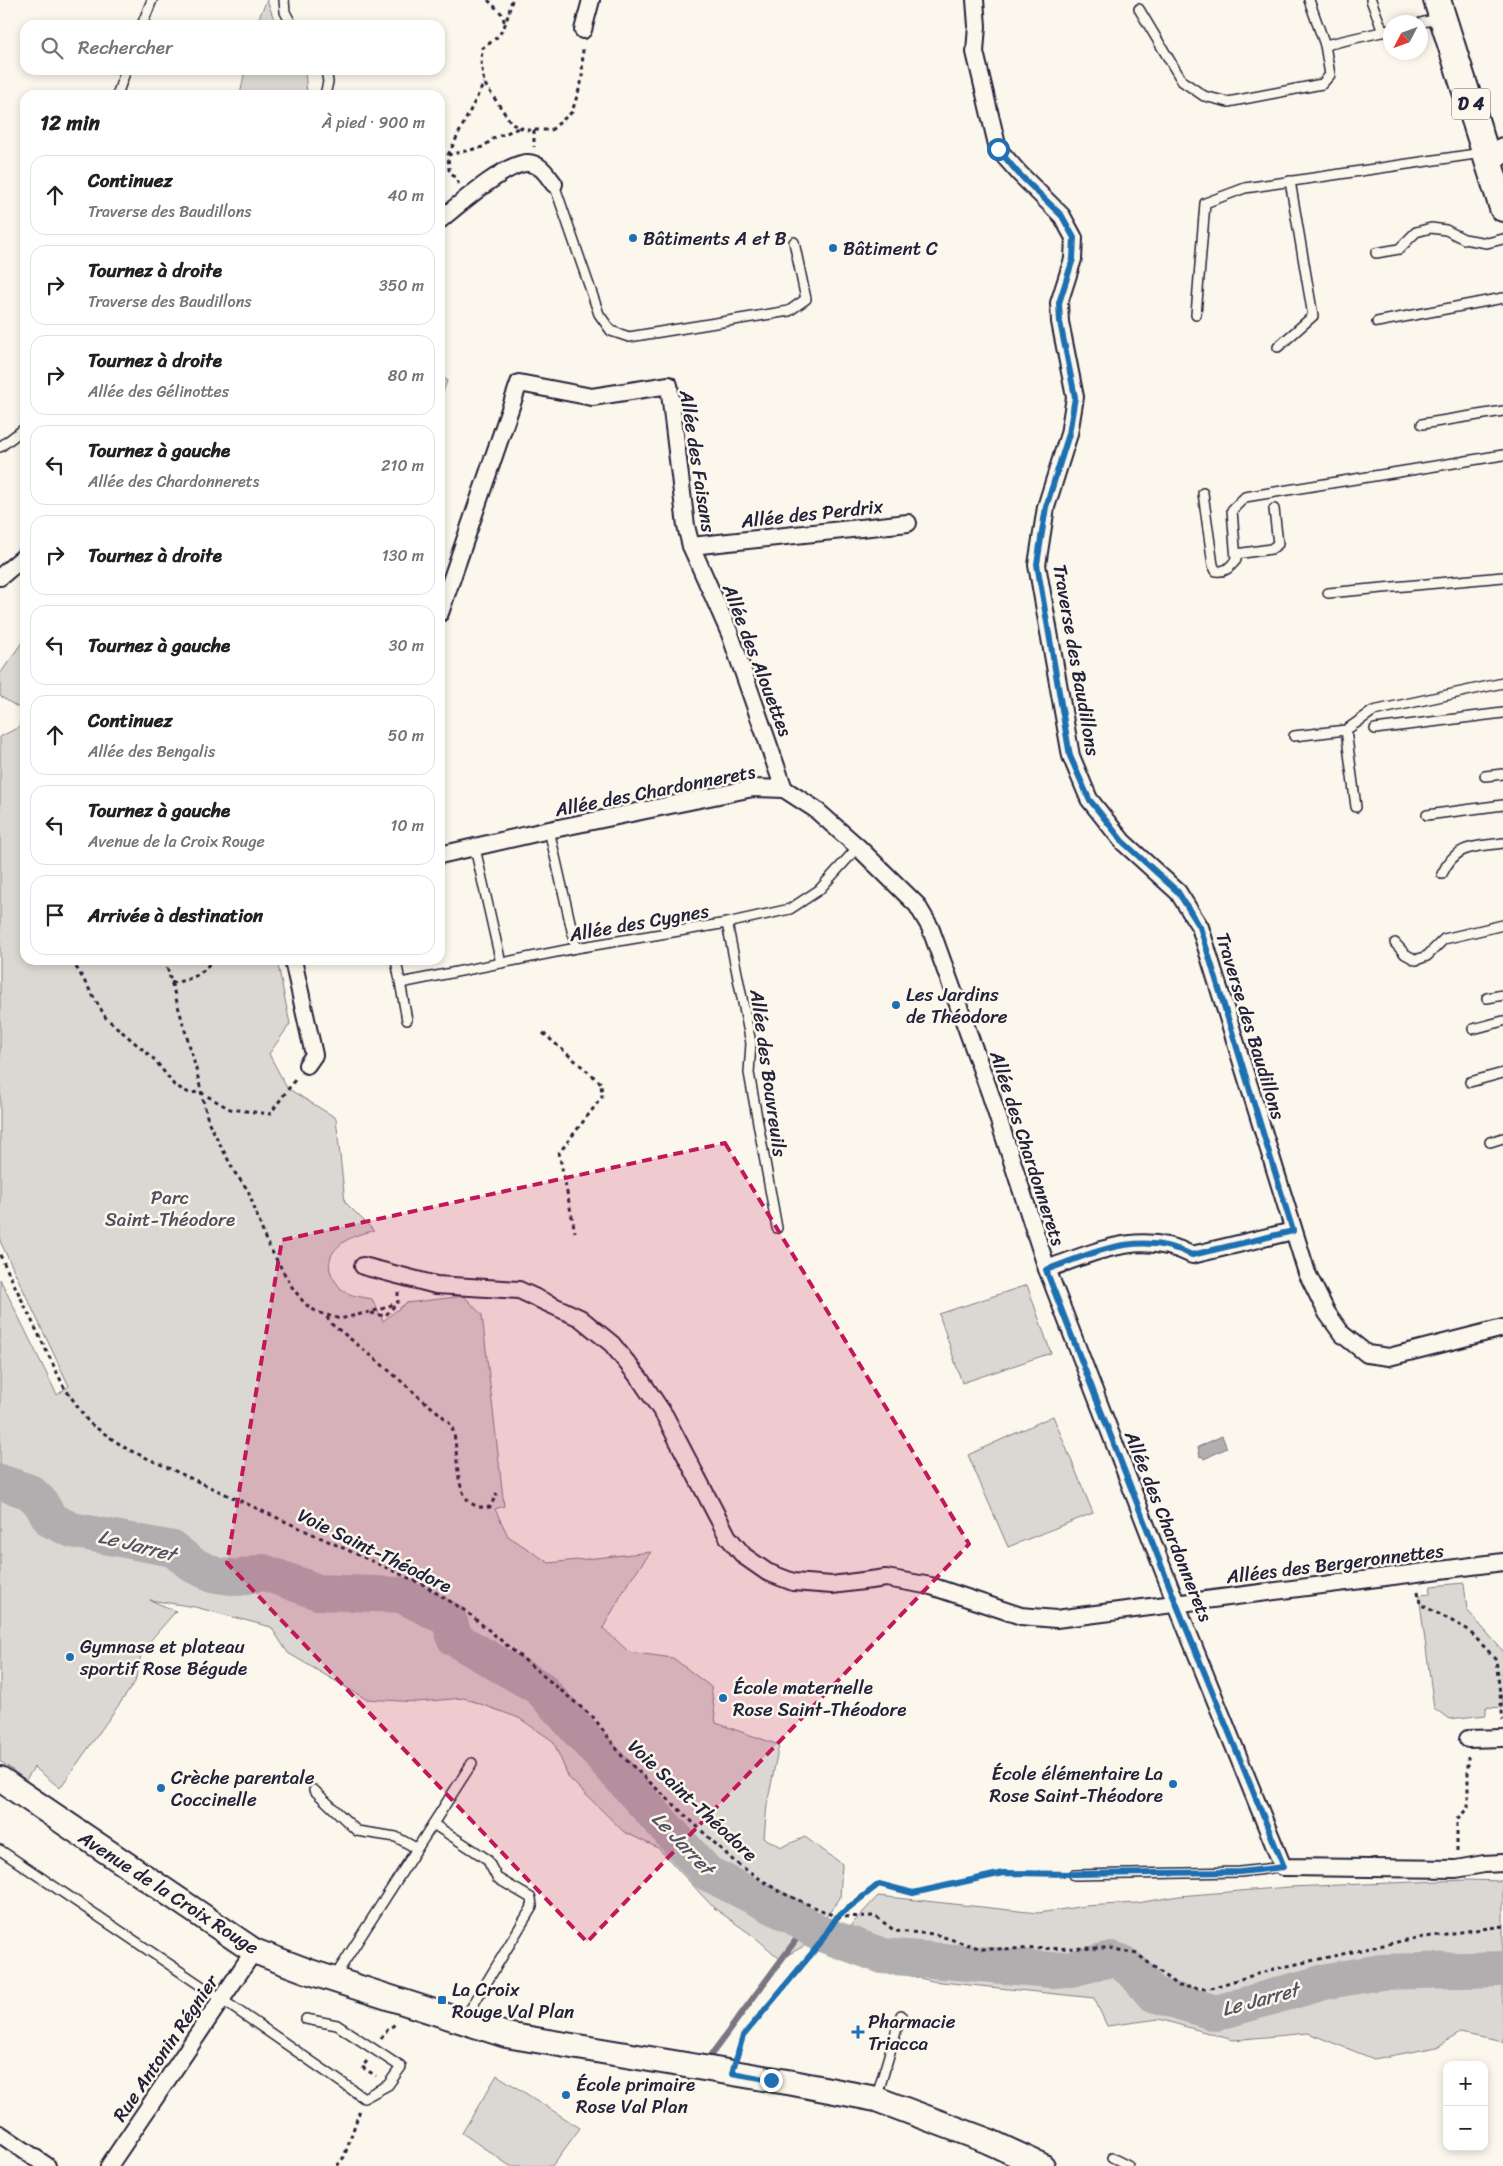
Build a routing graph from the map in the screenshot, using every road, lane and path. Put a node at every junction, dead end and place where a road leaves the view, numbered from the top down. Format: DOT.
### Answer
graph roads {
  1 [pos="152,0"];
  2 [pos="284,0"];
  3 [pos="488,0"];
  4 [pos="512,0"];
  5 [pos="591,0"];
  6 [pos="975,0"];
  7 [pos="1309,0"];
  8 [pos="1371,0"];
  9 [pos="1139,9"];
  10 [pos="1433,14"];
  11 [pos="144,20"];
  12 [pos="290,20"];
  13 [pos="1383,23"];
  14 [pos="506,25"];
  15 [pos="583,30"];
  16 [pos="1383,32"];
  17 [pos="1325,45"];
  18 [pos="124,75"];
  19 [pos="327,75"];
  20 [pos="484,83"];
  21 [pos="119,90"];
  22 [pos="326,90"];
  23 [pos="519,127"];
  24 [pos="448,155"];
  25 [pos="1493,155"];
  26 [pos="1290,181"];
  27 [pos="554,184"];
  28 [pos="471,196"];
  29 [pos="1503,208"];
  30 [pos="445,216"];
  31 [pos="1503,239"];
  32 [pos="794,242"];
  33 [pos="1376,253"];
  34 [pos="1503,298"];
  35 [pos="1196,315"];
  36 [pos="1377,322"];
  37 [pos="1278,346"];
  38 [pos="1503,411"];
  39 [pos="1422,424"];
  40 [pos="20,432"];
  41 [pos="0,448"];
  42 [pos="1503,455"];
  43 [pos="1203,494"];
  44 [pos="1274,509"];
  45 [pos="908,523"];
  46 [pos="691,546"];
  47 [pos="1236,554"];
  48 [pos="20,560"];
  49 [pos="0,577"];
  50 [pos="1503,577"];
  51 [pos="1328,593"];
  52 [pos="445,598"];
  53 [pos="1503,683"];
  54 [pos="1503,714"];
  55 [pos="1375,729"];
  56 [pos="1346,730"];
  57 [pos="1294,736"];
  58 [pos="1503,774"];
  59 [pos="1485,776"];
  60 [pos="784,789"];
  61 [pos="1503,805"];
  62 [pos="1356,808"];
  63 [pos="1427,815"];
  64 [pos="549,830"];
  65 [pos="1503,844"];
  66 [pos="858,847"];
  67 [pos="474,848"];
  68 [pos="445,854"];
  69 [pos="1442,874"];
  70 [pos="727,924"];
  71 [pos="1503,925"];
  72 [pos="1395,942"];
  73 [pos="576,948"];
  74 [pos="501,963"];
  75 [pos="75,965"];
  76 [pos="166,965"];
  77 [pos="209,965"];
  78 [pos="294,965"];
  79 [pos="397,965"];
  80 [pos="401,983"];
  81 [pos="171,984"];
  82 [pos="1503,995"];
  83 [pos="1487,998"];
  84 [pos="407,1020"];
  85 [pos="1503,1021"];
  86 [pos="1473,1029"];
  87 [pos="543,1033"];
  88 [pos="307,1065"];
  89 [pos="1503,1073"];
  90 [pos="1470,1082"];
  91 [pos="200,1092"];
  92 [pos="1503,1138"];
  93 [pos="1490,1142"];
  94 [pos="777,1228"];
  95 [pos="1293,1231"];
  96 [pos="575,1232"];
  97 [pos="0,1255"];
  98 [pos="363,1266"];
  99 [pos="1046,1270"];
  100 [pos="398,1277"];
  101 [pos="398,1302"];
  102 [pos="368,1312"];
  103 [pos="327,1317"];
  104 [pos="1503,1328"];
  105 [pos="497,1494"];
  106 [pos="1503,1562"];
  107 [pos="1415,1573"];
  108 [pos="1176,1603"];
  109 [pos="1503,1720"];
  110 [pos="1503,1738"];
  111 [pos="1468,1739"];
  112 [pos="472,1764"];
  113 [pos="0,1779"];
  114 [pos="314,1790"];
  115 [pos="433,1824"];
  116 [pos="416,1848"];
  117 [pos="0,1850"];
  118 [pos="1503,1863"];
  119 [pos="1284,1867"];
  120 [pos="1456,1869"];
  121 [pos="1074,1874"];
  122 [pos="837,1917"];
  123 [pos="1503,1926"];
  124 [pos="254,1951"];
  125 [pos="333,1980"];
  126 [pos="222,2000"];
  127 [pos="902,2015"];
  128 [pos="306,2020"];
  129 [pos="463,2022"];
  130 [pos="732,2073"];
  131 [pos="364,2098"];
  132 [pos="876,2100"];
  133 [pos="0,2134"];
  134 [pos="1112,2158"];
  135 [pos="1035,2165"];
  136 [pos="47,2166"];
  137 [pos="109,2166"];
  138 [pos="337,2166"];
  139 [pos="1128,2166"];
  1 -- 11 [label="lane"];
  2 -- 12 [label="lane"];
  3 -- 14 [label="path"];
  4 -- 14 [label="path"];
  5 -- 15 [label="street"];
  6 -- 95 [label="street, Traverse des Baudillons"];
  7 -- 17 [label="lane"];
  8 -- 13 [label="lane"];
  9 -- 17 [label="lane"];
  10 -- 25 [label="main road, D 4"];
  14 -- 20 [label="path"];
  15 -- 23 [label="path"];
  16 -- 17 [label="lane"];
  18 -- 21 [label="lane"];
  19 -- 22 [label="lane"];
  20 -- 23 [label="path"];
  20 -- 24 [label="path"];
  23 -- 24 [label="path"];
  24 -- 28 [label="path"];
  25 -- 26 [label="lane"];
  25 -- 29 [label="main road, D 4"];
  26 -- 35 [label="lane"];
  26 -- 37 [label="lane"];
  27 -- 28 [label="street"];
  27 -- 32 [label="lane"];
  28 -- 30 [label="street"];
  31 -- 33 [label="lane"];
  34 -- 36 [label="lane"];
  38 -- 39 [label="lane"];
  40 -- 41 [label="lane"];
  42 -- 47 [label="lane"];
  43 -- 47 [label="lane"];
  44 -- 47 [label="lane"];
  45 -- 46 [label="street, Allée des Perdrix"];
  46 -- 52 [label="street, Allée des Faisans"];
  46 -- 60 [label="street, Allée des Alouettes"];
  48 -- 49 [label="street"];
  50 -- 51 [label="lane"];
  53 -- 56 [label="lane"];
  54 -- 55 [label="lane"];
  56 -- 57 [label="lane"];
  56 -- 62 [label="lane"];
  58 -- 59 [label="lane"];
  60 -- 64 [label="street, Allée des Chardonnerets"];
  60 -- 66 [label="street, Allée des Chardonnerets"];
  61 -- 63 [label="lane"];
  64 -- 67 [label="street, Allée des Chardonnerets"];
  64 -- 73 [label="lane"];
  65 -- 69 [label="lane"];
  66 -- 70 [label="lane, Allée des Cygnes"];
  66 -- 99 [label="street, Allée des Chardonnerets"];
  67 -- 68 [label="street, Allée des Chardonnerets"];
  67 -- 74 [label="lane"];
  70 -- 73 [label="lane, Allée des Cygnes"];
  70 -- 94 [label="lane, Allée des Bouvreuils"];
  71 -- 72 [label="lane"];
  73 -- 74 [label="lane, Allée des Cygnes"];
  74 -- 80 [label="lane, Allée des Cygnes"];
  75 -- 91 [label="path"];
  76 -- 81 [label="path"];
  77 -- 81 [label="path"];
  78 -- 88 [label="street"];
  79 -- 80 [label="lane"];
  80 -- 84 [label="lane"];
  81 -- 91 [label="path"];
  82 -- 83 [label="lane"];
  85 -- 86 [label="lane"];
  87 -- 96 [label="path"];
  88 -- 91 [label="path"];
  89 -- 90 [label="lane"];
  91 -- 103 [label="path"];
  92 -- 93 [label="lane"];
  95 -- 99 [label="street"];
  95 -- 104 [label="street, Traverse des Baudillons"];
  97 -- 122 [label="path, Voie Saint-Théodore"];
  98 -- 100 [label="street, Allées des Bergeronnettes"];
  99 -- 108 [label="street, Allée des Chardonnerets"];
  100 -- 101 [label="path"];
  100 -- 108 [label="street, Allées des Bergeronnettes"];
  101 -- 102 [label="path"];
  101 -- 102 [label="path"];
  102 -- 103 [label="path"];
  103 -- 105 [label="path"];
  106 -- 107 [label="street, Allées des Bergeronnettes"];
  107 -- 108 [label="street, Allées des Bergeronnettes"];
  107 -- 109 [label="path"];
  108 -- 119 [label="street, Allée des Chardonnerets"];
  110 -- 111 [label="street"];
  111 -- 120 [label="path"];
  112 -- 115 [label="lane"];
  113 -- 124 [label="main road, Avenue de la Croix Rouge"];
  114 -- 116 [label="lane"];
  115 -- 116 [label="lane"];
  115 -- 129 [label="lane"];
  116 -- 125 [label="lane"];
  117 -- 126 [label="lane"];
  118 -- 120 [label="street"];
  119 -- 120 [label="street"];
  119 -- 121 [label="lane"];
  121 -- 122 [label="path"];
  122 -- 123 [label="path"];
  122 -- 130 [label="path"];
  124 -- 125 [label="main road, Avenue de la Croix Rouge"];
  124 -- 126 [label="street, Rue Antonin Régnier"];
  125 -- 129 [label="main road, Avenue de la Croix Rouge"];
  126 -- 131 [label="lane"];
  126 -- 137 [label="street, Rue Antonin Régnier"];
  127 -- 132 [label="lane"];
  128 -- 131 [label="lane"];
  129 -- 130 [label="main road, Avenue de la Croix Rouge"];
  130 -- 132 [label="main road, Avenue de la Croix Rouge"];
  131 -- 138 [label="path"];
  132 -- 135 [label="main road, Avenue de la Croix Rouge"];
  133 -- 136 [label="street"];
  134 -- 139 [label="lane"];
}
